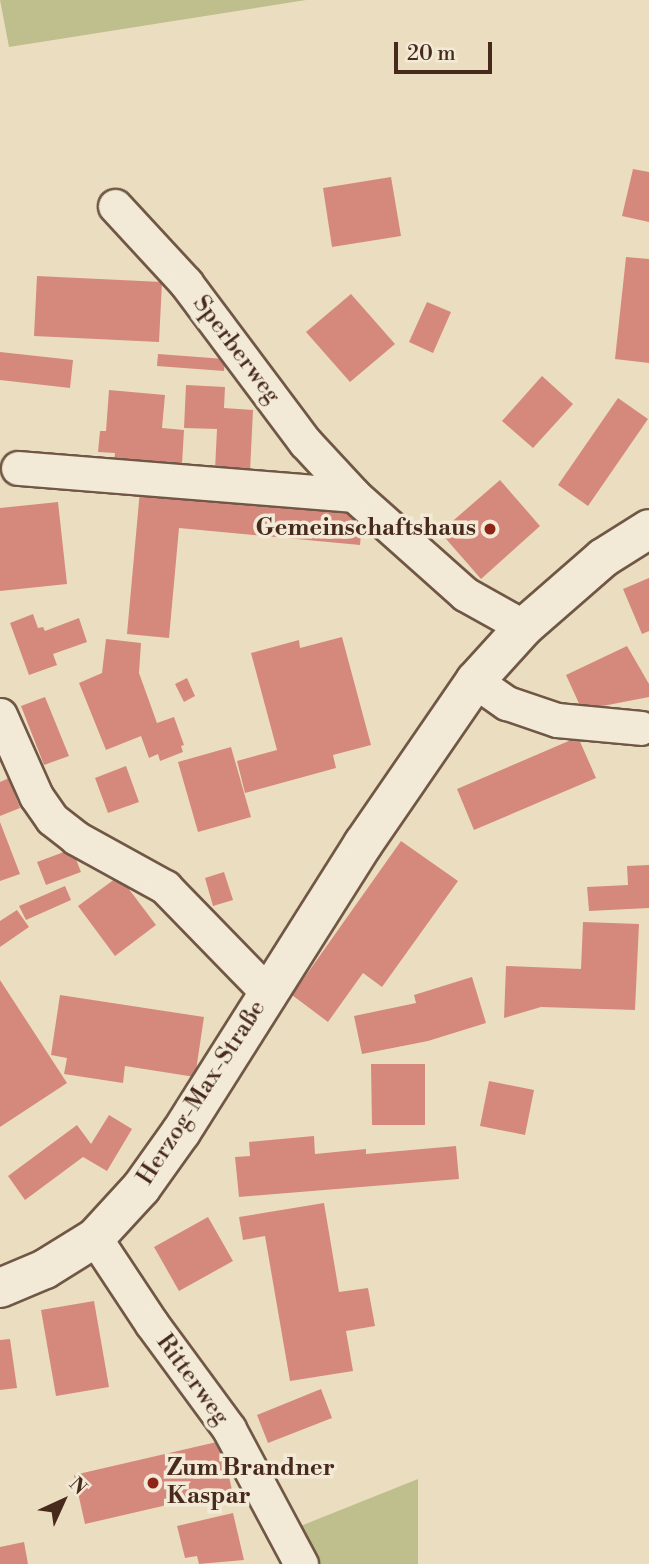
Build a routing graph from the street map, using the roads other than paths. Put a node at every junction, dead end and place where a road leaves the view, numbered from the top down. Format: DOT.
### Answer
graph roads {
  1 [pos="115,206"];
  2 [pos="18,468"];
  3 [pos="354,495"];
  4 [pos="649,529"];
  5 [pos="524,627"];
  6 [pos="475,681"];
  7 [pos="0,715"];
  8 [pos="641,728"];
  9 [pos="267,992"];
  10 [pos="95,1238"];
  11 [pos="0,1288"];
  12 [pos="300,1564"];
  1 -- 3 [label="street, Sperberweg"];
  2 -- 3 [label="street"];
  3 -- 5 [label="street, Sperberweg"];
  4 -- 5 [label="main road, Herzog-Max-Straße"];
  5 -- 6 [label="main road, Herzog-Max-Straße"];
  6 -- 8 [label="street"];
  6 -- 9 [label="main road, Herzog-Max-Straße"];
  7 -- 9 [label="street, Herzog-Max-Straße"];
  9 -- 10 [label="main road, Herzog-Max-Straße"];
  10 -- 11 [label="main road, Herzog-Max-Straße"];
  10 -- 12 [label="street, Ritterweg"];
}
